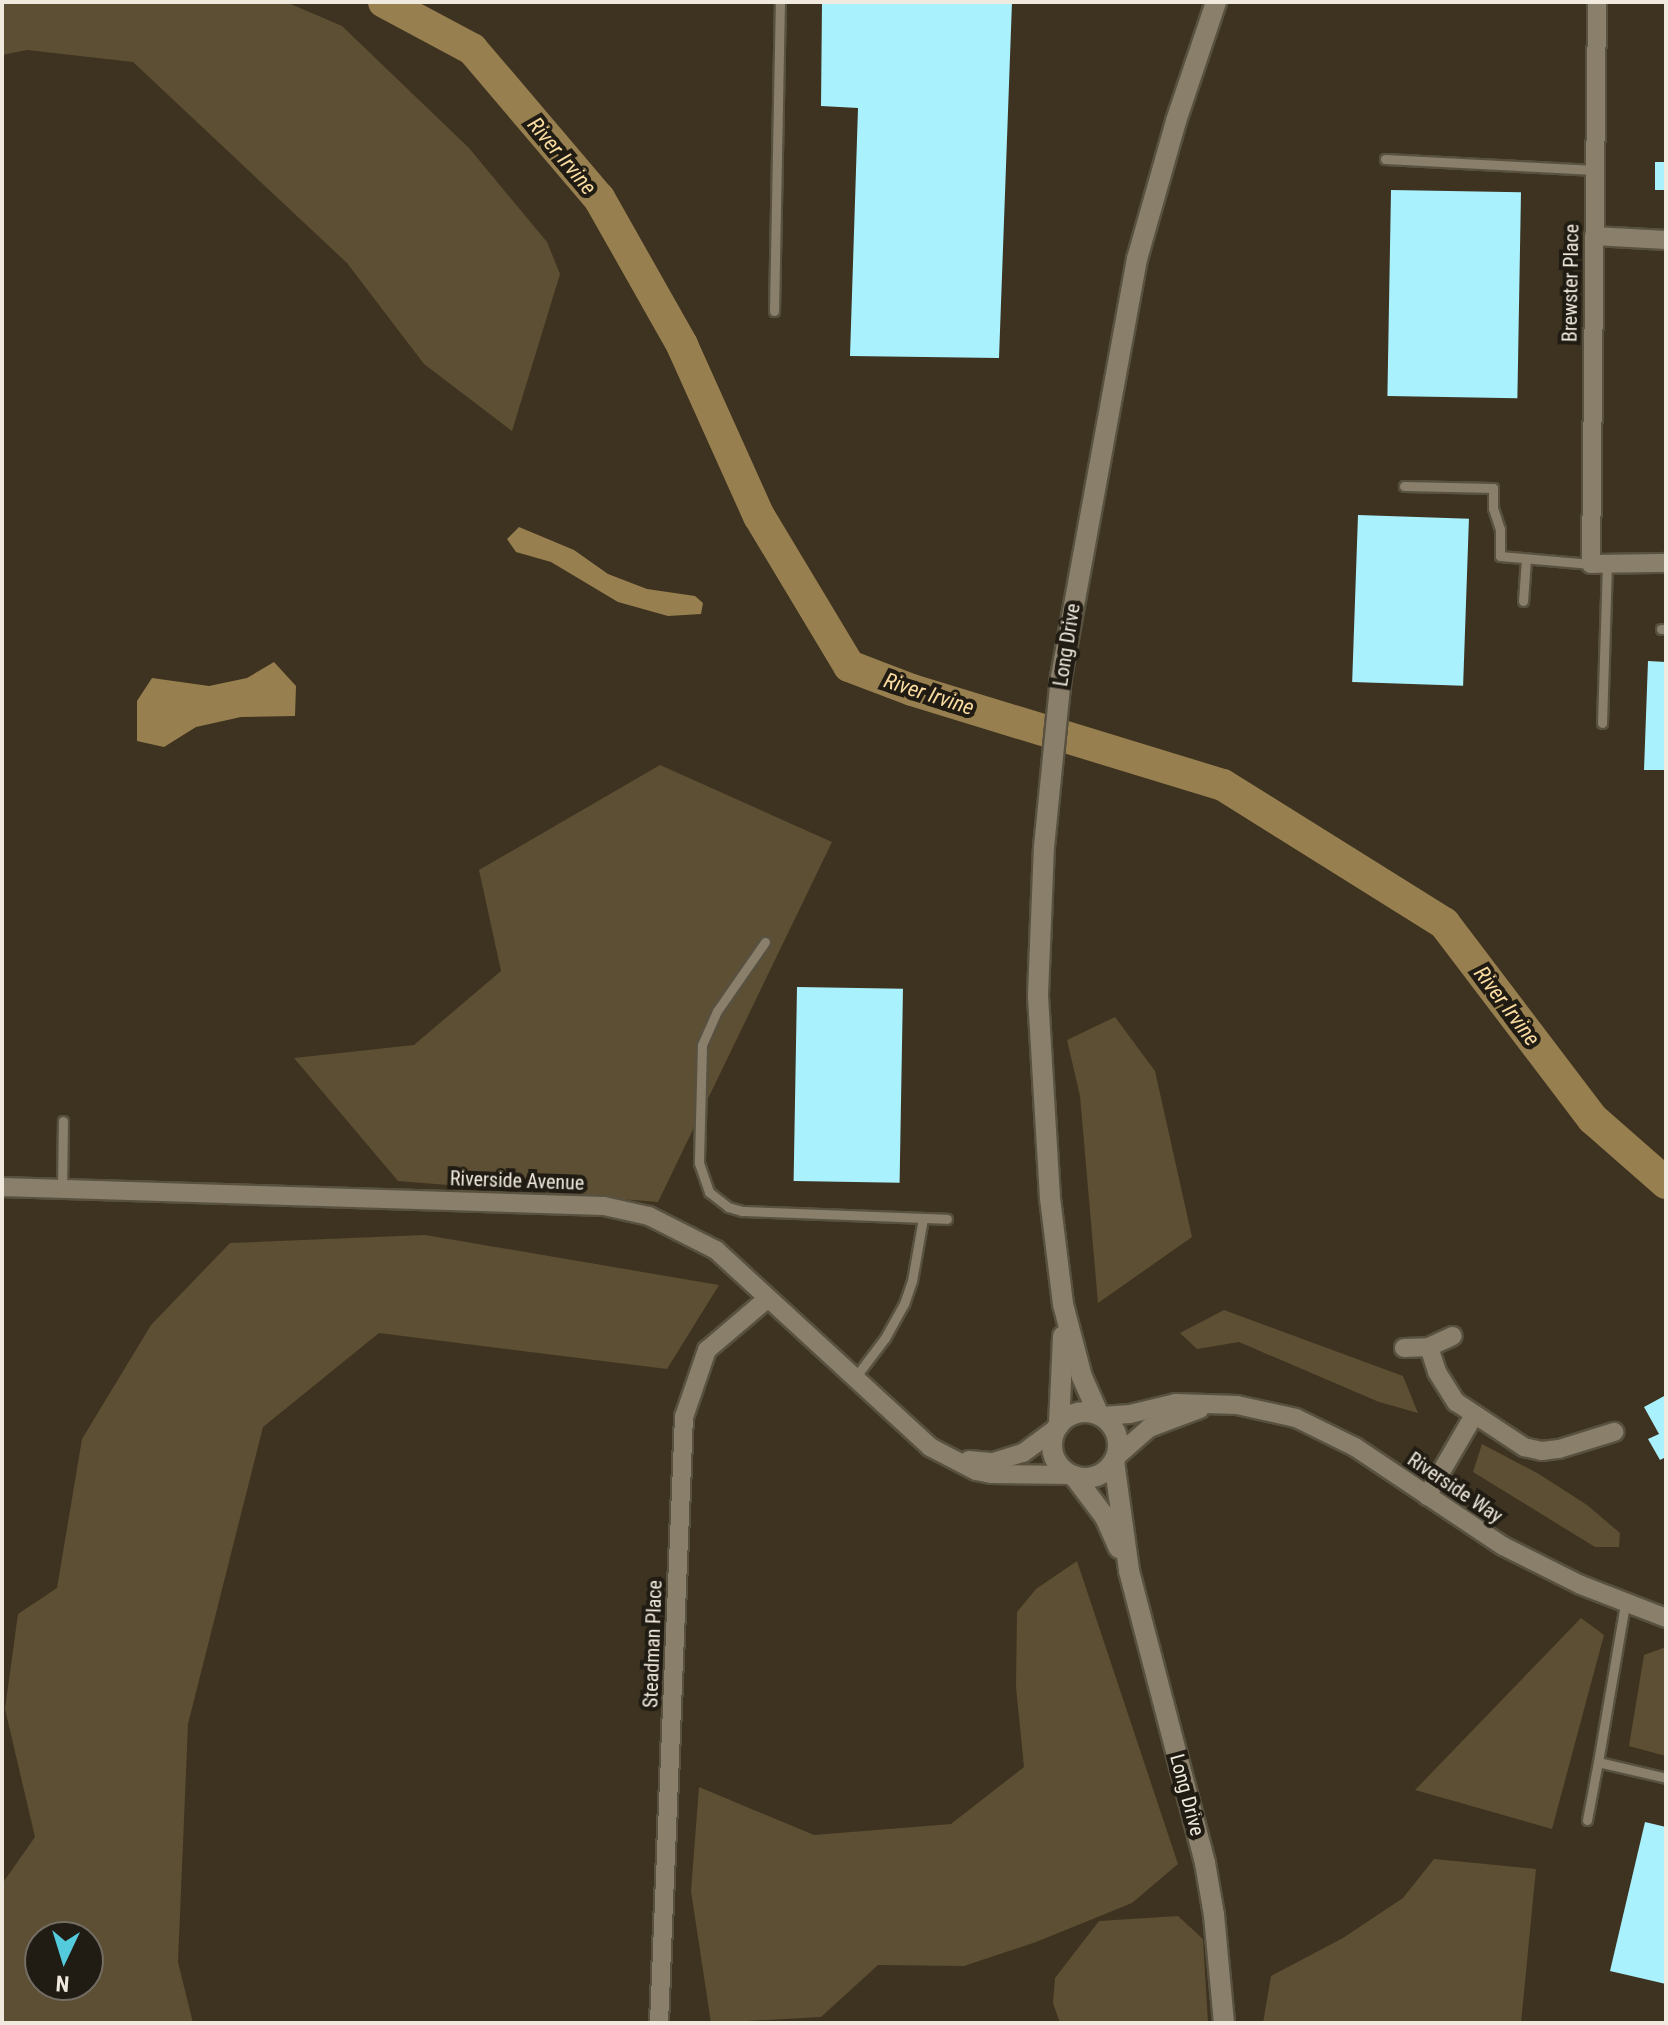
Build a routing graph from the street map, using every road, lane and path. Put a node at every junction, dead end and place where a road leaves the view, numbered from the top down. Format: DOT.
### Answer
graph roads {
  1 [pos="780,2"];
  2 [pos="1216,2"];
  3 [pos="1597,2"];
  4 [pos="1385,159"];
  5 [pos="1595,170"];
  6 [pos="1594,236"];
  7 [pos="1666,240"];
  8 [pos="774,311"];
  9 [pos="1404,486"];
  10 [pos="1526,559"];
  11 [pos="1666,563"];
  12 [pos="1599,564"];
  13 [pos="1523,601"];
  14 [pos="1602,723"];
  15 [pos="765,942"];
  16 [pos="63,1121"];
  17 [pos="2,1187"];
  18 [pos="62,1189"];
  19 [pos="923,1218"];
  20 [pos="947,1219"];
  21 [pos="767,1299"];
  22 [pos="1063,1304"];
  23 [pos="1453,1336"];
  24 [pos="1429,1347"];
  25 [pos="1404,1348"];
  26 [pos="854,1379"];
  27 [pos="1218,1404"];
  28 [pos="1100,1416"];
  29 [pos="1473,1417"];
  30 [pos="1058,1426"];
  31 [pos="1614,1432"];
  32 [pos="942,1455"];
  33 [pos="1115,1459"];
  34 [pos="1073,1476"];
  35 [pos="1427,1496"];
  36 [pos="1129,1571"];
  37 [pos="1625,1604"];
  38 [pos="1666,1618"];
  39 [pos="1598,1762"];
  40 [pos="1666,1778"];
  41 [pos="1587,1820"];
  42 [pos="659,2023"];
  43 [pos="1224,2023"];
  1 -- 8 [label="lane"];
  2 -- 22 [label="main road, Long Drive"];
  3 -- 5 [label="street, Brewster Place"];
  4 -- 5 [label="lane"];
  5 -- 6 [label="street, Brewster Place"];
  6 -- 7 [label="street"];
  6 -- 12 [label="street, Brewster Place"];
  9 -- 10 [label="lane"];
  10 -- 12 [label="lane"];
  10 -- 13 [label="lane"];
  11 -- 12 [label="street"];
  12 -- 14 [label="lane"];
  15 -- 19 [label="lane"];
  16 -- 18 [label="lane"];
  17 -- 18 [label="street, Riverside Avenue"];
  18 -- 21 [label="street, Riverside Avenue"];
  19 -- 20 [label="lane"];
  19 -- 26 [label="lane"];
  21 -- 26 [label="street, Riverside Avenue"];
  21 -- 42 [label="street, Steadman Place"];
  22 -- 28 [label="main road, Long Drive"];
  22 -- 30 [label="main road, Long Drive"];
  23 -- 24 [label="street"];
  24 -- 25 [label="street"];
  24 -- 29 [label="street"];
  26 -- 32 [label="street, Riverside Avenue"];
  27 -- 28 [label="street, Riverside Way"];
  27 -- 33 [label="street, Riverside Way"];
  27 -- 35 [label="street, Riverside Way"];
  28 -- 30 [label="main road"];
  28 -- 33 [label="main road"];
  29 -- 31 [label="street"];
  29 -- 35 [label="street"];
  30 -- 32 [label="street, Riverside Avenue"];
  30 -- 34 [label="main road"];
  32 -- 34 [label="street, Riverside Avenue"];
  33 -- 34 [label="main road"];
  33 -- 36 [label="main road, Long Drive"];
  34 -- 36 [label="main road, Long Drive"];
  35 -- 37 [label="street, Riverside Way"];
  36 -- 43 [label="main road, Long Drive"];
  37 -- 38 [label="street, Riverside Way"];
  37 -- 39 [label="lane"];
  39 -- 40 [label="lane"];
  39 -- 41 [label="lane"];
}
